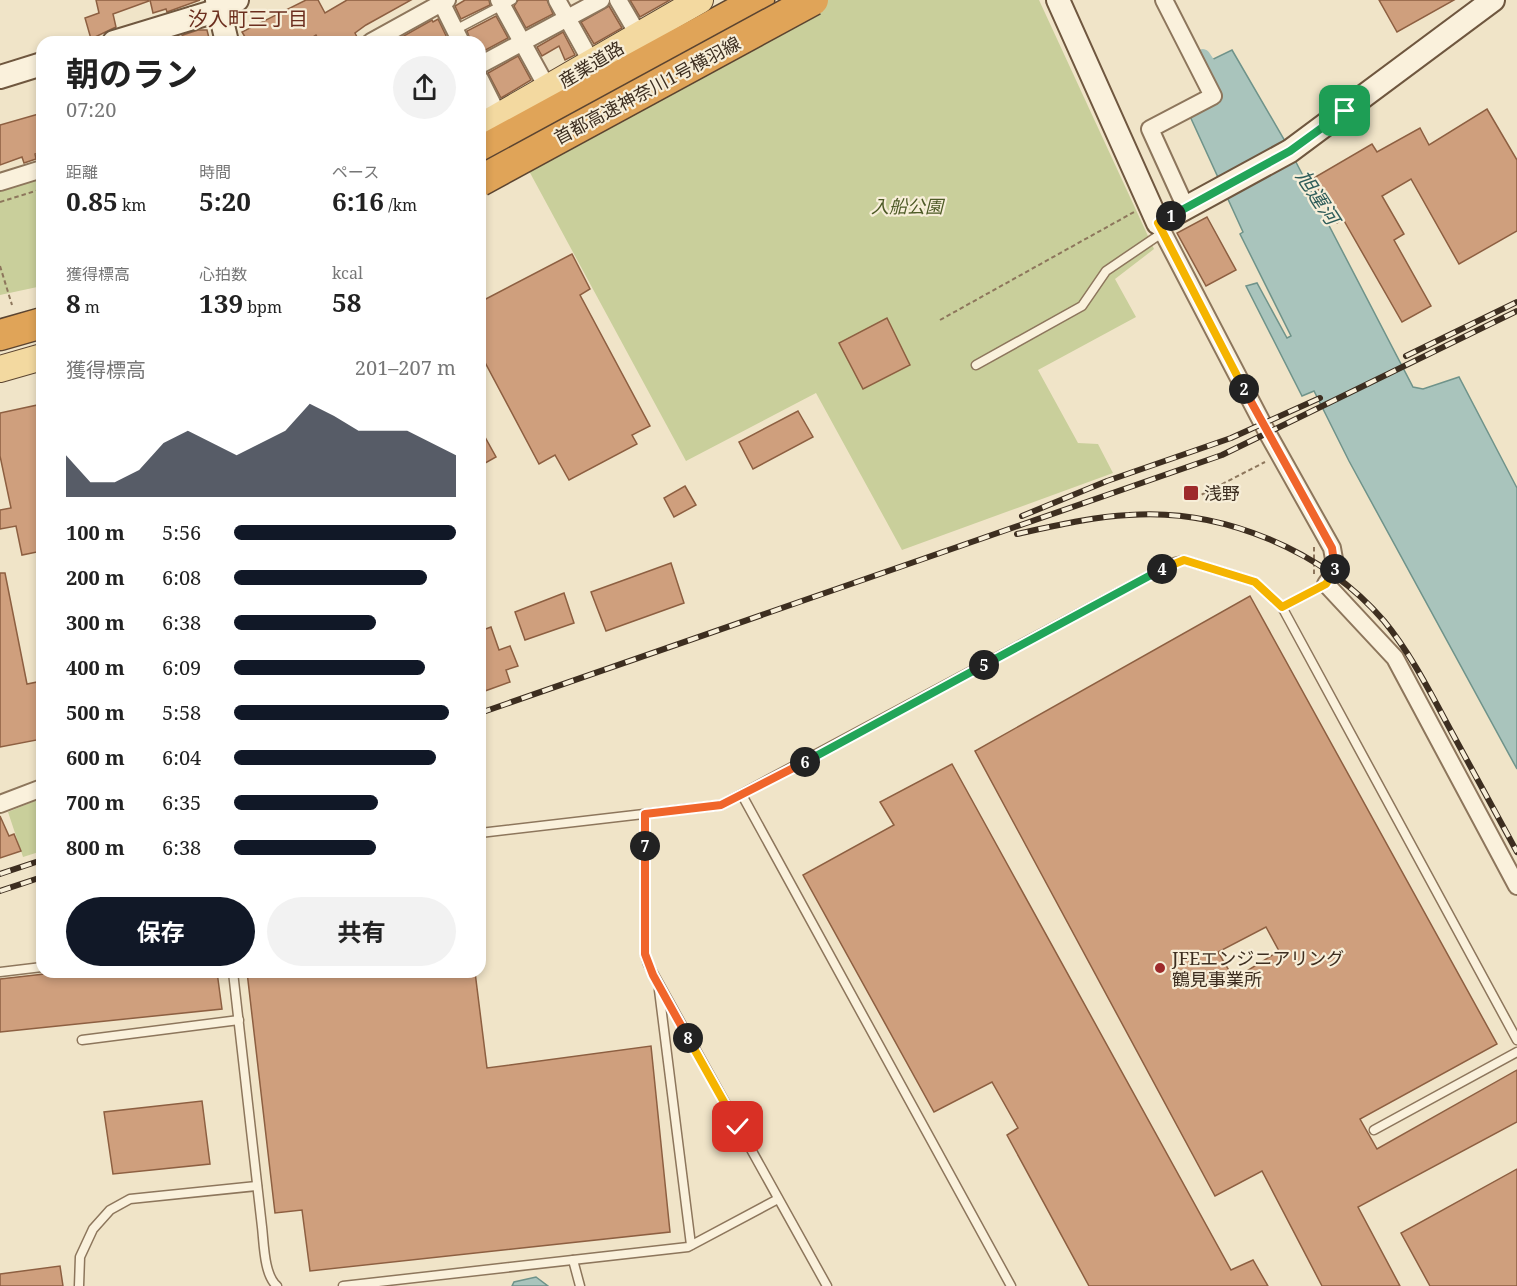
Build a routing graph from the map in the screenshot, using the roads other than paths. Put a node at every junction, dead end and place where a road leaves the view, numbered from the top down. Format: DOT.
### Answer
graph roads {
  1 [pos="557,0"];
  2 [pos="601,0"];
  3 [pos="618,0"];
  4 [pos="728,0"];
  5 [pos="759,0"];
  6 [pos="787,0"];
  7 [pos="812,0"];
  8 [pos="1058,0"];
  9 [pos="1164,0"];
  10 [pos="1493,0"];
  11 [pos="443,1"];
  12 [pos="697,1"];
  13 [pos="505,2"];
  14 [pos="224,3"];
  15 [pos="568,19"];
  16 [pos="131,36"];
  17 [pos="227,36"];
  18 [pos="384,36"];
  19 [pos="458,36"];
  20 [pos="639,36"];
  21 [pos="524,43"];
  22 [pos="486,62"];
  23 [pos="592,63"];
  24 [pos="36,66"];
  25 [pos="647,69"];
  26 [pos="0,77"];
  27 [pos="548,89"];
  28 [pos="486,127"];
  29 [pos="486,149"];
  30 [pos="486,163"];
  31 [pos="36,171"];
  32 [pos="486,180"];
  33 [pos="0,182"];
  34 [pos="1186,208"];
  35 [pos="1153,222"];
  36 [pos="36,310"];
  37 [pos="6,313"];
  38 [pos="36,325"];
  39 [pos="0,335"];
  40 [pos="36,343"];
  41 [pos="0,353"];
  42 [pos="36,359"];
  43 [pos="976,365"];
  44 [pos="0,369"];
  45 [pos="1326,584"];
  46 [pos="1282,607"];
  47 [pos="36,790"];
  48 [pos="742,795"];
  49 [pos="0,804"];
  50 [pos="645,814"];
  51 [pos="486,832"];
  52 [pos="1517,886"];
  53 [pos="36,968"];
  54 [pos="0,972"];
  55 [pos="234,978"];
  56 [pos="658,984"];
  57 [pos="239,1020"];
  58 [pos="82,1040"];
  59 [pos="1517,1041"];
  60 [pos="1517,1052"];
  61 [pos="1374,1130"];
  62 [pos="257,1186"];
  63 [pos="778,1199"];
  64 [pos="691,1245"];
  65 [pos="573,1260"];
  66 [pos="79,1286"];
  67 [pos="277,1286"];
  68 [pos="343,1286"];
  69 [pos="580,1286"];
  70 [pos="827,1286"];
  71 [pos="1011,1286"];
  1 -- 15 [label="street"];
  2 -- 15 [label="street"];
  3 -- 20 [label="street"];
  4 -- 28 [label="highway"];
  5 -- 25 [label="highway"];
  6 -- 25 [label="highway"];
  7 -- 32 [label="highway, 首都高速神奈川1号横羽線, bridge"];
  8 -- 35 [label="street"];
  9 -- 34 [label="street"];
  10 -- 34 [label="street"];
  11 -- 18 [label="street"];
  11 -- 19 [label="street"];
  12 -- 20 [label="main road, 産業道路"];
  13 -- 19 [label="lane"];
  13 -- 21 [label="street"];
  14 -- 16 [label="street"];
  14 -- 17 [label="street"];
  15 -- 21 [label="street"];
  15 -- 23 [label="street"];
  20 -- 23 [label="main road, 産業道路"];
  21 -- 22 [label="street"];
  21 -- 27 [label="street"];
  23 -- 27 [label="main road, 産業道路"];
  24 -- 26 [label="street"];
  25 -- 29 [label="highway"];
  25 -- 30 [label="highway"];
  27 -- 28 [label="main road, 産業道路"];
  31 -- 33 [label="street"];
  34 -- 35 [label="street"];
  35 -- 43 [label="lane"];
  35 -- 45 [label="street"];
  36 -- 37 [label="main road"];
  38 -- 39 [label="highway"];
  40 -- 41 [label="highway"];
  42 -- 44 [label="main road"];
  45 -- 46 [label="lane"];
  45 -- 52 [label="street"];
  46 -- 48 [label="lane"];
  46 -- 59 [label="lane"];
  47 -- 49 [label="street"];
  48 -- 50 [label="lane"];
  48 -- 71 [label="lane"];
  50 -- 51 [label="lane"];
  50 -- 56 [label="lane"];
  53 -- 54 [label="lane"];
  55 -- 57 [label="lane"];
  56 -- 63 [label="lane"];
  56 -- 64 [label="lane"];
  57 -- 58 [label="lane"];
  57 -- 62 [label="lane"];
  60 -- 61 [label="lane"];
  62 -- 66 [label="lane"];
  62 -- 67 [label="lane"];
  63 -- 64 [label="lane"];
  63 -- 70 [label="lane"];
  64 -- 65 [label="lane"];
  65 -- 68 [label="lane"];
  65 -- 69 [label="lane"];
}
